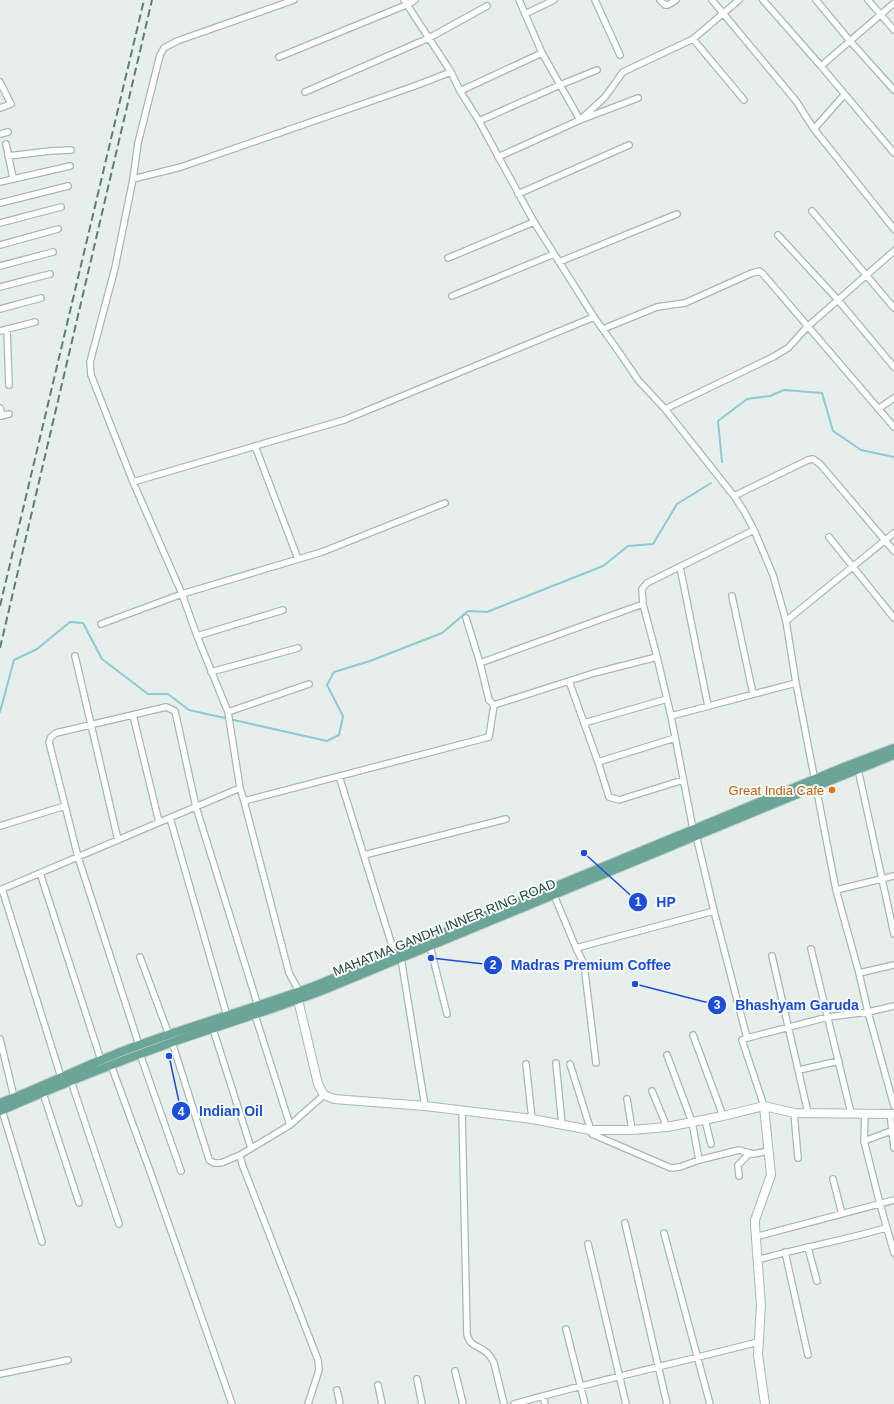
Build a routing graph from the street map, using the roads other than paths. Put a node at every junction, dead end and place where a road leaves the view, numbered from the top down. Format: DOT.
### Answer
graph roads {
  1 [pos="294,0"];
  2 [pos="415,0"];
  3 [pos="519,0"];
  4 [pos="554,0"];
  5 [pos="595,0"];
  6 [pos="660,0"];
  7 [pos="676,0"];
  8 [pos="712,0"];
  9 [pos="739,0"];
  10 [pos="763,0"];
  11 [pos="816,0"];
  12 [pos="868,0"];
  13 [pos="405,2"];
  14 [pos="894,3"];
  15 [pos="487,6"];
  16 [pos="724,13"];
  17 [pos="525,14"];
  18 [pos="880,15"];
  19 [pos="894,30"];
  20 [pos="429,38"];
  21 [pos="692,39"];
  22 [pos="850,41"];
  23 [pos="542,53"];
  24 [pos="620,55"];
  25 [pos="279,57"];
  26 [pos="821,66"];
  27 [pos="597,70"];
  28 [pos="451,72"];
  29 [pos="0,82"];
  30 [pos="560,85"];
  31 [pos="894,90"];
  32 [pos="460,91"];
  33 [pos="305,92"];
  34 [pos="844,95"];
  35 [pos="638,98"];
  36 [pos="744,100"];
  37 [pos="0,108"];
  38 [pos="580,120"];
  39 [pos="479,121"];
  40 [pos="814,129"];
  41 [pos="8,132"];
  42 [pos="0,134"];
  43 [pos="6,144"];
  44 [pos="629,145"];
  45 [pos="71,150"];
  46 [pos="894,153"];
  47 [pos="8,156"];
  48 [pos="498,157"];
  49 [pos="70,166"];
  50 [pos="13,178"];
  51 [pos="133,179"];
  52 [pos="0,182"];
  53 [pos="68,186"];
  54 [pos="518,194"];
  55 [pos="0,203"];
  56 [pos="62,207"];
  57 [pos="812,211"];
  58 [pos="677,214"];
  59 [pos="534,222"];
  60 [pos="0,223"];
  61 [pos="58,229"];
  62 [pos="894,229"];
  63 [pos="778,235"];
  64 [pos="0,245"];
  65 [pos="894,251"];
  66 [pos="53,252"];
  67 [pos="554,254"];
  68 [pos="448,258"];
  69 [pos="558,262"];
  70 [pos="0,266"];
  71 [pos="50,274"];
  72 [pos="866,276"];
  73 [pos="0,287"];
  74 [pos="452,296"];
  75 [pos="41,298"];
  76 [pos="838,300"];
  77 [pos="894,308"];
  78 [pos="0,309"];
  79 [pos="594,317"];
  80 [pos="35,322"];
  81 [pos="807,327"];
  82 [pos="7,329"];
  83 [pos="604,329"];
  84 [pos="0,331"];
  85 [pos="894,368"];
  86 [pos="9,385"];
  87 [pos="894,398"];
  88 [pos="0,408"];
  89 [pos="665,409"];
  90 [pos="878,409"];
  91 [pos="9,414"];
  92 [pos="1,416"];
  93 [pos="894,427"];
  94 [pos="255,446"];
  95 [pos="133,482"];
  96 [pos="734,496"];
  97 [pos="445,503"];
  98 [pos="754,530"];
  99 [pos="894,533"];
  100 [pos="829,537"];
  101 [pos="885,540"];
  102 [pos="894,551"];
  103 [pos="298,560"];
  104 [pos="853,566"];
  105 [pos="680,567"];
  106 [pos="182,594"];
  107 [pos="732,596"];
  108 [pos="643,604"];
  109 [pos="283,610"];
  110 [pos="466,618"];
  111 [pos="894,618"];
  112 [pos="786,621"];
  113 [pos="101,624"];
  114 [pos="197,636"];
  115 [pos="298,648"];
  116 [pos="76,656"];
  117 [pos="657,657"];
  118 [pos="480,663"];
  119 [pos="211,672"];
  120 [pos="569,682"];
  121 [pos="796,683"];
  122 [pos="309,684"];
  123 [pos="753,694"];
  124 [pos="667,699"];
  125 [pos="494,705"];
  126 [pos="708,706"];
  127 [pos="228,714"];
  128 [pos="133,715"];
  129 [pos="671,716"];
  130 [pos="584,723"];
  131 [pos="92,725"];
  132 [pos="675,738"];
  133 [pos="894,748"];
  134 [pos="894,755"];
  135 [pos="598,762"];
  136 [pos="858,770"];
  137 [pos="339,776"];
  138 [pos="683,780"];
  139 [pos="816,782"];
  140 [pos="240,788"];
  141 [pos="244,801"];
  142 [pos="65,806"];
  143 [pos="196,807"];
  144 [pos="170,818"];
  145 [pos="506,819"];
  146 [pos="159,822"];
  147 [pos="0,826"];
  148 [pos="694,832"];
  149 [pos="118,840"];
  150 [pos="364,855"];
  151 [pos="78,857"];
  152 [pos="40,873"];
  153 [pos="894,876"];
  154 [pos="881,878"];
  155 [pos="1,890"];
  156 [pos="836,890"];
  157 [pos="554,895"];
  158 [pos="714,911"];
  159 [pos="894,934"];
  160 [pos="430,946"];
  161 [pos="576,948"];
  162 [pos="811,949"];
  163 [pos="394,952"];
  164 [pos="772,956"];
  165 [pos="140,957"];
  166 [pos="401,958"];
  167 [pos="894,965"];
  168 [pos="859,973"];
  169 [pos="299,991"];
  170 [pos="298,1000"];
  171 [pos="258,1006"];
  172 [pos="894,1006"];
  173 [pos="868,1012"];
  174 [pos="448,1014"];
  175 [pos="255,1015"];
  176 [pos="227,1016"];
  177 [pos="828,1017"];
  178 [pos="789,1027"];
  179 [pos="212,1029"];
  180 [pos="693,1035"];
  181 [pos="171,1038"];
  182 [pos="747,1038"];
  183 [pos="0,1039"];
  184 [pos="140,1050"];
  185 [pos="667,1055"];
  186 [pos="102,1060"];
  187 [pos="839,1061"];
  188 [pos="556,1063"];
  189 [pos="596,1063"];
  190 [pos="526,1064"];
  191 [pos="570,1064"];
  192 [pos="111,1065"];
  193 [pos="799,1070"];
  194 [pos="61,1077"];
  195 [pos="71,1081"];
  196 [pos="652,1091"];
  197 [pos="43,1093"];
  198 [pos="324,1095"];
  199 [pos="14,1097"];
  200 [pos="627,1099"];
  201 [pos="426,1106"];
  202 [pos="764,1106"];
  203 [pos="1,1108"];
  204 [pos="462,1110"];
  205 [pos="893,1111"];
  206 [pos="794,1113"];
  207 [pos="808,1113"];
  208 [pos="851,1113"];
  209 [pos="865,1113"];
  210 [pos="723,1116"];
  211 [pos="532,1119"];
  212 [pos="705,1120"];
  213 [pos="692,1122"];
  214 [pos="562,1124"];
  215 [pos="290,1125"];
  216 [pos="667,1127"];
  217 [pos="590,1130"];
  218 [pos="632,1130"];
  219 [pos="891,1131"];
  220 [pos="864,1141"];
  221 [pos="711,1144"];
  222 [pos="252,1148"];
  223 [pos="894,1148"];
  224 [pos="769,1151"];
  225 [pos="750,1153"];
  226 [pos="240,1155"];
  227 [pos="798,1158"];
  228 [pos="699,1160"];
  229 [pos="181,1170"];
  230 [pos="739,1176"];
  231 [pos="833,1179"];
  232 [pos="894,1200"];
  233 [pos="79,1204"];
  234 [pos="880,1204"];
  235 [pos="842,1214"];
  236 [pos="625,1223"];
  237 [pos="119,1224"];
  238 [pos="886,1228"];
  239 [pos="664,1233"];
  240 [pos="755,1237"];
  241 [pos="42,1242"];
  242 [pos="588,1244"];
  243 [pos="808,1248"];
  244 [pos="784,1252"];
  245 [pos="894,1253"];
  246 [pos="758,1260"];
  247 [pos="817,1281"];
  248 [pos="566,1329"];
  249 [pos="758,1342"];
  250 [pos="808,1355"];
  251 [pos="698,1357"];
  252 [pos="68,1360"];
  253 [pos="657,1367"];
  254 [pos="455,1371"];
  255 [pos="0,1374"];
  256 [pos="619,1376"];
  257 [pos="417,1379"];
  258 [pos="378,1385"];
  259 [pos="580,1385"];
  260 [pos="336,1390"];
  261 [pos="543,1396"];
  262 [pos="232,1404"];
  263 [pos="308,1404"];
  264 [pos="340,1404"];
  265 [pos="382,1404"];
  266 [pos="422,1404"];
  267 [pos="463,1404"];
  268 [pos="504,1404"];
  269 [pos="514,1404"];
  270 [pos="545,1404"];
  271 [pos="585,1404"];
  272 [pos="626,1404"];
  273 [pos="667,1404"];
  274 [pos="710,1404"];
  275 [pos="764,1404"];
  1 -- 51 [label="street"];
  2 -- 13 [label="street"];
  3 -- 17 [label="street"];
  4 -- 17 [label="street"];
  5 -- 24 [label="street"];
  6 -- 7 [label="street"];
  8 -- 16 [label="street"];
  9 -- 16 [label="street"];
  10 -- 26 [label="street"];
  11 -- 22 [label="street"];
  12 -- 18 [label="street"];
  13 -- 20 [label="street"];
  13 -- 25 [label="street"];
  14 -- 18 [label="street"];
  15 -- 20 [label="street"];
  16 -- 21 [label="street"];
  16 -- 40 [label="street"];
  17 -- 23 [label="street"];
  18 -- 19 [label="street"];
  18 -- 22 [label="street"];
  20 -- 28 [label="street"];
  20 -- 33 [label="street"];
  21 -- 36 [label="street"];
  21 -- 38 [label="street"];
  22 -- 26 [label="street"];
  22 -- 31 [label="street"];
  23 -- 30 [label="street"];
  23 -- 32 [label="street"];
  26 -- 34 [label="street"];
  27 -- 30 [label="street"];
  28 -- 32 [label="street"];
  28 -- 51 [label="street"];
  29 -- 37 [label="street"];
  30 -- 38 [label="street"];
  30 -- 39 [label="street"];
  32 -- 39 [label="street"];
  34 -- 40 [label="street"];
  34 -- 46 [label="street"];
  35 -- 38 [label="street"];
  38 -- 48 [label="street"];
  39 -- 48 [label="street"];
  40 -- 62 [label="street"];
  41 -- 42 [label="street"];
  43 -- 47 [label="street"];
  44 -- 54 [label="street"];
  45 -- 47 [label="street"];
  47 -- 50 [label="street"];
  48 -- 54 [label="street"];
  49 -- 50 [label="street"];
  50 -- 52 [label="street"];
  51 -- 95 [label="street"];
  53 -- 55 [label="street"];
  54 -- 59 [label="street"];
  56 -- 60 [label="street"];
  57 -- 72 [label="street"];
  58 -- 69 [label="street"];
  59 -- 67 [label="street"];
  59 -- 68 [label="street"];
  61 -- 64 [label="street"];
  63 -- 76 [label="street"];
  65 -- 72 [label="street"];
  66 -- 70 [label="street"];
  67 -- 69 [label="street"];
  67 -- 74 [label="street"];
  69 -- 79 [label="street"];
  71 -- 73 [label="street"];
  72 -- 76 [label="street"];
  72 -- 77 [label="street"];
  75 -- 78 [label="street"];
  76 -- 81 [label="street"];
  76 -- 85 [label="street"];
  79 -- 83 [label="street"];
  79 -- 94 [label="street"];
  80 -- 82 [label="street"];
  81 -- 83 [label="street"];
  81 -- 89 [label="street"];
  81 -- 90 [label="street"];
  82 -- 84 [label="street"];
  82 -- 86 [label="street"];
  83 -- 89 [label="street"];
  87 -- 90 [label="street"];
  88 -- 92 [label="street"];
  89 -- 96 [label="street"];
  90 -- 93 [label="street"];
  91 -- 92 [label="street"];
  94 -- 95 [label="street"];
  94 -- 103 [label="street"];
  95 -- 106 [label="street"];
  96 -- 98 [label="street"];
  96 -- 101 [label="street"];
  97 -- 103 [label="street"];
  98 -- 105 [label="street"];
  98 -- 112 [label="street"];
  99 -- 101 [label="street"];
  100 -- 104 [label="street"];
  101 -- 102 [label="street"];
  101 -- 104 [label="street"];
  103 -- 106 [label="street"];
  104 -- 111 [label="street"];
  104 -- 112 [label="street"];
  105 -- 108 [label="street"];
  105 -- 126 [label="street"];
  106 -- 113 [label="street"];
  106 -- 114 [label="street"];
  107 -- 123 [label="street"];
  108 -- 117 [label="street"];
  108 -- 118 [label="street"];
  109 -- 114 [label="street"];
  110 -- 118 [label="street"];
  112 -- 121 [label="street"];
  114 -- 119 [label="street"];
  115 -- 119 [label="street"];
  116 -- 131 [label="street"];
  117 -- 120 [label="street"];
  117 -- 124 [label="street"];
  118 -- 125 [label="street"];
  119 -- 127 [label="street"];
  120 -- 125 [label="street"];
  120 -- 130 [label="street"];
  121 -- 123 [label="street"];
  121 -- 139 [label="street"];
  122 -- 127 [label="street"];
  123 -- 126 [label="street"];
  124 -- 129 [label="street"];
  124 -- 130 [label="street"];
  125 -- 137 [label="street"];
  126 -- 129 [label="street"];
  127 -- 140 [label="street"];
  128 -- 131 [label="street"];
  128 -- 143 [label="street"];
  128 -- 146 [label="street"];
  129 -- 132 [label="street"];
  130 -- 135 [label="street"];
  131 -- 142 [label="street"];
  131 -- 149 [label="street"];
  132 -- 135 [label="street"];
  132 -- 138 [label="street"];
  133 -- 139 [label="main road, MAHATMA GANDHI INNER RING ROAD"];
  134 -- 136 [label="main road, MAHATMA GANDHI INNER RING ROAD"];
  135 -- 138 [label="street"];
  136 -- 139 [label="main road, MAHATMA GANDHI INNER RING ROAD"];
  136 -- 154 [label="street"];
  137 -- 141 [label="street"];
  137 -- 150 [label="street"];
  138 -- 148 [label="street"];
  139 -- 148 [label="main road, MAHATMA GANDHI INNER RING ROAD"];
  139 -- 156 [label="street"];
  140 -- 141 [label="street"];
  140 -- 143 [label="street"];
  141 -- 169 [label="street"];
  142 -- 147 [label="street"];
  142 -- 151 [label="street"];
  143 -- 144 [label="street"];
  143 -- 171 [label="street"];
  144 -- 146 [label="street"];
  144 -- 176 [label="street"];
  145 -- 150 [label="street"];
  146 -- 149 [label="street"];
  148 -- 157 [label="main road, MAHATMA GANDHI INNER RING ROAD"];
  148 -- 158 [label="street"];
  148 -- 163 [label="main road, MAHATMA GANDHI INNER RING ROAD"];
  149 -- 151 [label="street"];
  150 -- 163 [label="street"];
  151 -- 152 [label="street"];
  151 -- 184 [label="street"];
  152 -- 155 [label="street"];
  152 -- 186 [label="street"];
  153 -- 154 [label="street"];
  154 -- 156 [label="street"];
  154 -- 159 [label="street"];
  155 -- 194 [label="street"];
  156 -- 168 [label="street"];
  157 -- 160 [label="main road, MAHATMA GANDHI INNER RING ROAD"];
  157 -- 161 [label="street"];
  158 -- 161 [label="street"];
  158 -- 182 [label="street"];
  160 -- 166 [label="main road, MAHATMA GANDHI INNER RING ROAD"];
  160 -- 174 [label="street"];
  161 -- 189 [label="street"];
  162 -- 177 [label="street"];
  163 -- 169 [label="main road, MAHATMA GANDHI INNER RING ROAD"];
  164 -- 178 [label="street"];
  165 -- 181 [label="street"];
  166 -- 170 [label="main road, MAHATMA GANDHI INNER RING ROAD"];
  166 -- 201 [label="street"];
  167 -- 168 [label="street"];
  168 -- 173 [label="street"];
  169 -- 171 [label="main road, MAHATMA GANDHI INNER RING ROAD"];
  170 -- 175 [label="main road, MAHATMA GANDHI INNER RING ROAD"];
  170 -- 198 [label="street"];
  171 -- 176 [label="main road, MAHATMA GANDHI INNER RING ROAD"];
  172 -- 173 [label="street"];
  173 -- 177 [label="street"];
  173 -- 205 [label="street"];
  175 -- 179 [label="main road, MAHATMA GANDHI INNER RING ROAD"];
  175 -- 215 [label="street"];
  176 -- 181 [label="main road, MAHATMA GANDHI INNER RING ROAD"];
  177 -- 178 [label="street"];
  177 -- 187 [label="street"];
  178 -- 182 [label="street"];
  178 -- 193 [label="street"];
  179 -- 181 [label="main road, MAHATMA GANDHI INNER RING ROAD"];
  179 -- 222 [label="street"];
  180 -- 210 [label="street"];
  181 -- 184 [label="main road, MAHATMA GANDHI INNER RING ROAD"];
  181 -- 226 [label="street"];
  182 -- 202 [label="street"];
  183 -- 199 [label="street"];
  184 -- 186 [label="main road, MAHATMA GANDHI INNER RING ROAD"];
  184 -- 192 [label="main road, MAHATMA GANDHI INNER RING ROAD"];
  184 -- 229 [label="street"];
  185 -- 213 [label="street"];
  186 -- 194 [label="main road, MAHATMA GANDHI INNER RING ROAD"];
  187 -- 193 [label="street"];
  187 -- 208 [label="street"];
  188 -- 214 [label="street"];
  190 -- 211 [label="street"];
  191 -- 217 [label="street"];
  192 -- 195 [label="main road, MAHATMA GANDHI INNER RING ROAD"];
  192 -- 262 [label="street"];
  193 -- 207 [label="street"];
  194 -- 199 [label="main road, MAHATMA GANDHI INNER RING ROAD"];
  195 -- 197 [label="main road, MAHATMA GANDHI INNER RING ROAD"];
  195 -- 237 [label="street"];
  196 -- 216 [label="street"];
  197 -- 203 [label="main road, MAHATMA GANDHI INNER RING ROAD"];
  197 -- 233 [label="street"];
  198 -- 201 [label="street"];
  198 -- 215 [label="street"];
  199 -- 203 [label="main road, MAHATMA GANDHI INNER RING ROAD"];
  200 -- 218 [label="street"];
  201 -- 204 [label="street"];
  202 -- 206 [label="street"];
  202 -- 210 [label="street"];
  202 -- 224 [label="street"];
  203 -- 241 [label="street"];
  204 -- 211 [label="street"];
  204 -- 268 [label="street"];
  205 -- 209 [label="street"];
  205 -- 219 [label="street"];
  206 -- 207 [label="street"];
  206 -- 227 [label="street"];
  207 -- 208 [label="street"];
  208 -- 209 [label="street"];
  209 -- 220 [label="street"];
  210 -- 212 [label="street"];
  211 -- 214 [label="street"];
  212 -- 213 [label="street"];
  212 -- 221 [label="street"];
  213 -- 216 [label="street"];
  213 -- 228 [label="street"];
  214 -- 217 [label="street"];
  215 -- 222 [label="street"];
  216 -- 218 [label="street"];
  217 -- 218 [label="street"];
  217 -- 228 [label="street"];
  219 -- 220 [label="street"];
  219 -- 223 [label="street"];
  220 -- 234 [label="street"];
  222 -- 226 [label="street"];
  224 -- 225 [label="street"];
  224 -- 240 [label="street"];
  225 -- 228 [label="street"];
  225 -- 230 [label="street"];
  226 -- 263 [label="street"];
  231 -- 235 [label="street"];
  232 -- 234 [label="street"];
  234 -- 235 [label="street"];
  234 -- 238 [label="street"];
  235 -- 240 [label="street"];
  236 -- 253 [label="street"];
  238 -- 243 [label="street"];
  238 -- 245 [label="street"];
  239 -- 251 [label="street"];
  240 -- 246 [label="street"];
  242 -- 256 [label="street"];
  243 -- 244 [label="street"];
  243 -- 247 [label="street"];
  244 -- 246 [label="street"];
  244 -- 250 [label="street"];
  246 -- 249 [label="street"];
  248 -- 259 [label="street"];
  249 -- 251 [label="street"];
  249 -- 275 [label="street"];
  251 -- 253 [label="street"];
  251 -- 274 [label="street"];
  252 -- 255 [label="street"];
  253 -- 256 [label="street"];
  253 -- 273 [label="street"];
  254 -- 267 [label="street"];
  256 -- 259 [label="street"];
  256 -- 272 [label="street"];
  257 -- 266 [label="street"];
  258 -- 265 [label="street"];
  259 -- 261 [label="street"];
  259 -- 271 [label="street"];
  260 -- 264 [label="street"];
  261 -- 269 [label="street"];
  261 -- 270 [label="street"];
}
